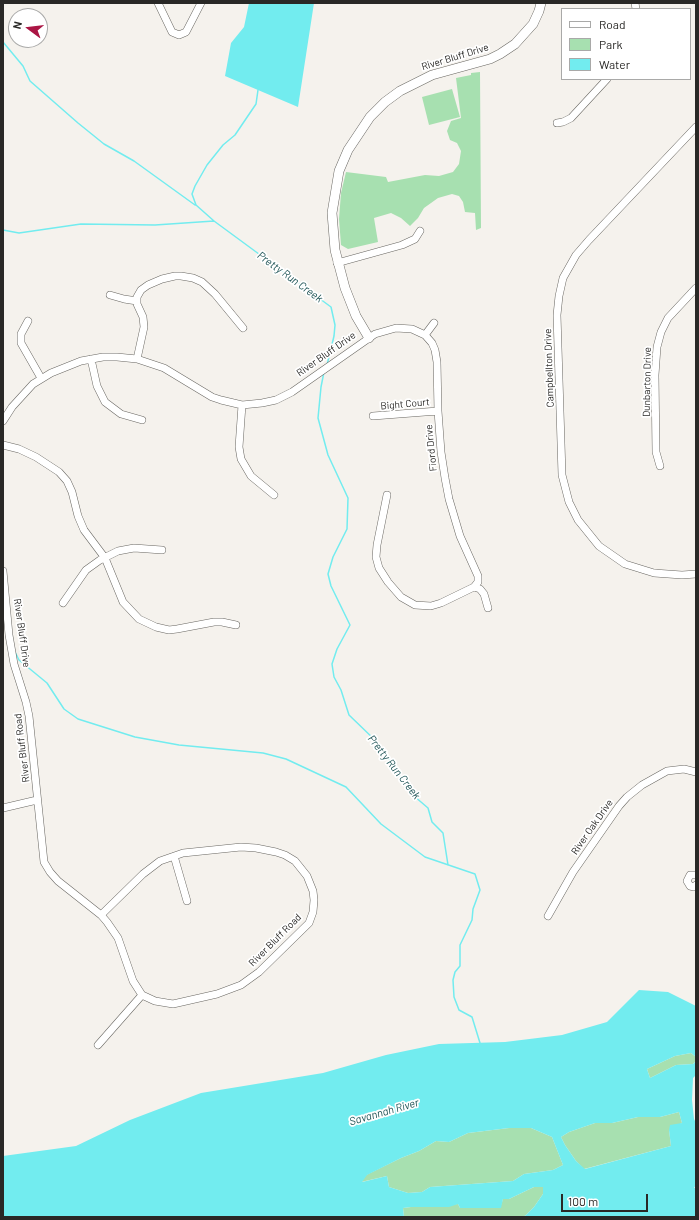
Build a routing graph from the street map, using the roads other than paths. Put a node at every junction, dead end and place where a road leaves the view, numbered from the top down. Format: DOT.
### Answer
graph roads {
  1 [pos="158,3"];
  2 [pos="201,3"];
  3 [pos="541,3"];
  4 [pos="606,80"];
  5 [pos="557,123"];
  6 [pos="696,127"];
  7 [pos="420,231"];
  8 [pos="338,263"];
  9 [pos="696,288"];
  10 [pos="110,295"];
  11 [pos="136,301"];
  12 [pos="28,321"];
  13 [pos="434,323"];
  14 [pos="243,328"];
  15 [pos="425,335"];
  16 [pos="369,338"];
  17 [pos="91,359"];
  18 [pos="137,359"];
  19 [pos="41,378"];
  20 [pos="242,405"];
  21 [pos="438,411"];
  22 [pos="373,416"];
  23 [pos="142,420"];
  24 [pos="3,421"];
  25 [pos="3,445"];
  26 [pos="660,466"];
  27 [pos="274,495"];
  28 [pos="387,495"];
  29 [pos="162,550"];
  30 [pos="105,558"];
  31 [pos="3,571"];
  32 [pos="696,574"];
  33 [pos="474,587"];
  34 [pos="4,594"];
  35 [pos="63,603"];
  36 [pos="488,608"];
  37 [pos="236,625"];
  38 [pos="24,698"];
  39 [pos="696,772"];
  40 [pos="37,800"];
  41 [pos="3,808"];
  42 [pos="174,856"];
  43 [pos="696,874"];
  44 [pos="696,885"];
  45 [pos="187,901"];
  46 [pos="101,915"];
  47 [pos="548,916"];
  48 [pos="142,995"];
  49 [pos="98,1045"];
  1 -- 2 [label="street"];
  3 -- 8 [label="street, River Bluff Drive"];
  4 -- 5 [label="street"];
  6 -- 32 [label="street, Campbellton Drive"];
  7 -- 8 [label="street"];
  8 -- 16 [label="street, River Bluff Drive"];
  9 -- 26 [label="street, Dunbarton Drive"];
  10 -- 11 [label="street"];
  11 -- 14 [label="street"];
  11 -- 18 [label="street"];
  12 -- 19 [label="street"];
  13 -- 15 [label="street"];
  15 -- 16 [label="street"];
  15 -- 21 [label="street, Fiord Drive"];
  16 -- 20 [label="street, River Bluff Drive"];
  17 -- 18 [label="street, River Bluff Drive"];
  17 -- 19 [label="street, River Bluff Drive"];
  17 -- 23 [label="street"];
  18 -- 20 [label="street, River Bluff Drive"];
  19 -- 24 [label="street, River Bluff Drive"];
  20 -- 27 [label="street"];
  21 -- 22 [label="street, Bight Court"];
  21 -- 33 [label="street, Fiord Drive"];
  25 -- 30 [label="street"];
  28 -- 33 [label="street"];
  29 -- 30 [label="street"];
  30 -- 35 [label="street"];
  30 -- 37 [label="street"];
  31 -- 34 [label="street, River Bluff Drive"];
  33 -- 36 [label="street"];
  34 -- 38 [label="street, River Bluff Drive"];
  38 -- 40 [label="street, River Bluff Road"];
  39 -- 47 [label="street, River Oak Drive"];
  40 -- 41 [label="street"];
  40 -- 46 [label="street, River Bluff Road"];
  42 -- 45 [label="street"];
  42 -- 46 [label="street, River Bluff Road"];
  42 -- 48 [label="street, River Bluff Road"];
  43 -- 44 [label="street"];
  46 -- 48 [label="street, River Bluff Road"];
  48 -- 49 [label="street"];
}
